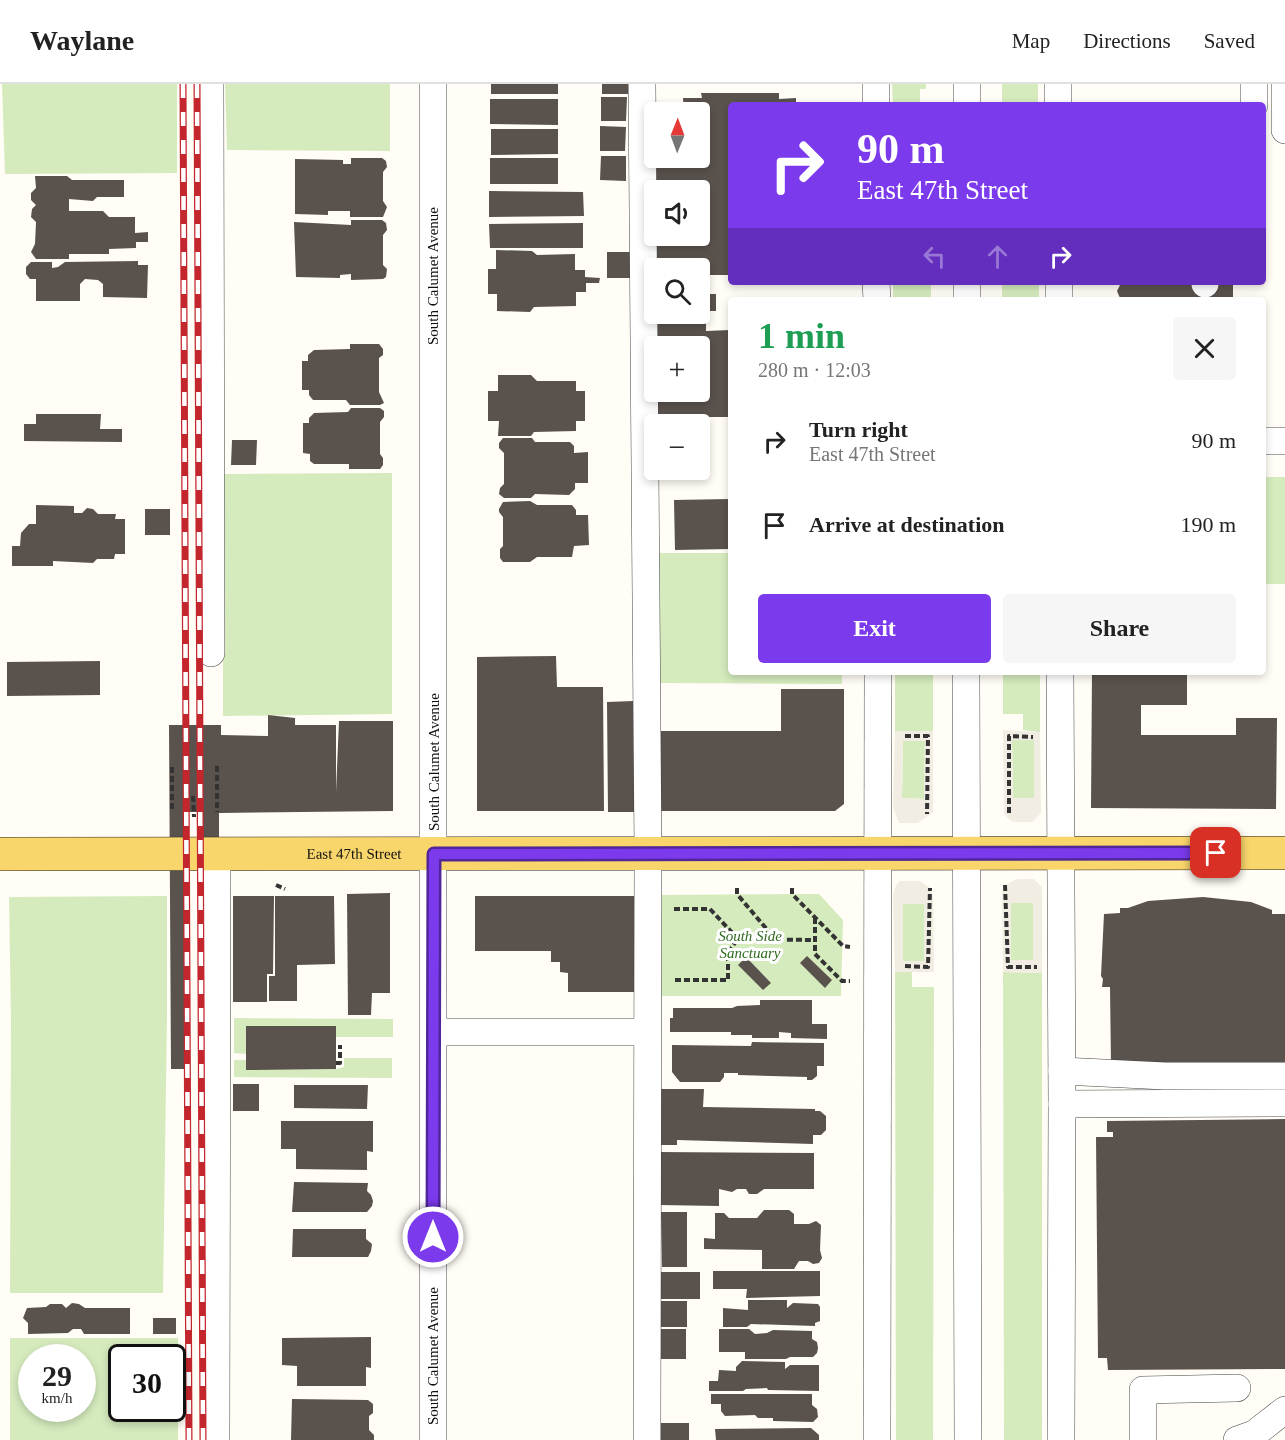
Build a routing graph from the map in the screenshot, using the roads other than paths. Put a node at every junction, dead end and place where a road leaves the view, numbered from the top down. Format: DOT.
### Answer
graph roads {
  1 [pos="210,84"];
  2 [pos="433,84"];
  3 [pos="642,84"];
  4 [pos="876,84"];
  5 [pos="967,84"];
  6 [pos="1058,84"];
  7 [pos="1254,84"];
  8 [pos="1284,84"];
  9 [pos="876,102"];
  10 [pos="967,102"];
  11 [pos="1058,102"];
  12 [pos="1254,102"];
  13 [pos="1285,130"];
  14 [pos="1266,441"];
  15 [pos="1285,441"];
  16 [pos="212,653"];
  17 [pos="878,675"];
  18 [pos="966,675"];
  19 [pos="1060,675"];
  20 [pos="967,853"];
  21 [pos="1061,853"];
  22 [pos="1285,853"];
  23 [pos="218,854"];
  24 [pos="434,854"];
  25 [pos="648,854"];
  26 [pos="879,854"];
  27 [pos="0,855"];
  28 [pos="434,1032"];
  29 [pos="647,1032"];
  30 [pos="1062,1071"];
  31 [pos="1285,1076"];
  32 [pos="1285,1103"];
  33 [pos="1062,1104"];
  34 [pos="1237,1388"];
  35 [pos="1285,1410"];
  36 [pos="216,1440"];
  37 [pos="433,1440"];
  38 [pos="647,1440"];
  39 [pos="877,1440"];
  40 [pos="968,1440"];
  41 [pos="1060,1440"];
  42 [pos="1143,1440"];
  43 [pos="1237,1440"];
  1 -- 16 [label="street"];
  2 -- 24 [label="street, South Calumet Avenue"];
  3 -- 25 [label="street"];
  4 -- 9 [label="street"];
  5 -- 10 [label="street"];
  6 -- 11 [label="street"];
  7 -- 12 [label="street"];
  8 -- 13 [label="street"];
  14 -- 15 [label="street"];
  17 -- 26 [label="street"];
  18 -- 20 [label="street"];
  19 -- 21 [label="street"];
  20 -- 21 [label="main road, East 47th Street"];
  20 -- 26 [label="main road, East 47th Street"];
  20 -- 40 [label="street"];
  21 -- 22 [label="main road, East 47th Street"];
  21 -- 30 [label="street"];
  23 -- 24 [label="main road, East 47th Street"];
  23 -- 27 [label="main road, East 47th Street"];
  23 -- 36 [label="street"];
  24 -- 25 [label="main road, East 47th Street"];
  24 -- 28 [label="street, South Calumet Avenue"];
  25 -- 26 [label="main road, East 47th Street"];
  25 -- 29 [label="street"];
  26 -- 39 [label="street"];
  28 -- 29 [label="street"];
  28 -- 37 [label="street, South Calumet Avenue"];
  29 -- 38 [label="street"];
  30 -- 31 [label="street"];
  30 -- 33 [label="street"];
  32 -- 33 [label="street"];
  33 -- 41 [label="street"];
  34 -- 42 [label="street"];
  35 -- 43 [label="street"];
}
